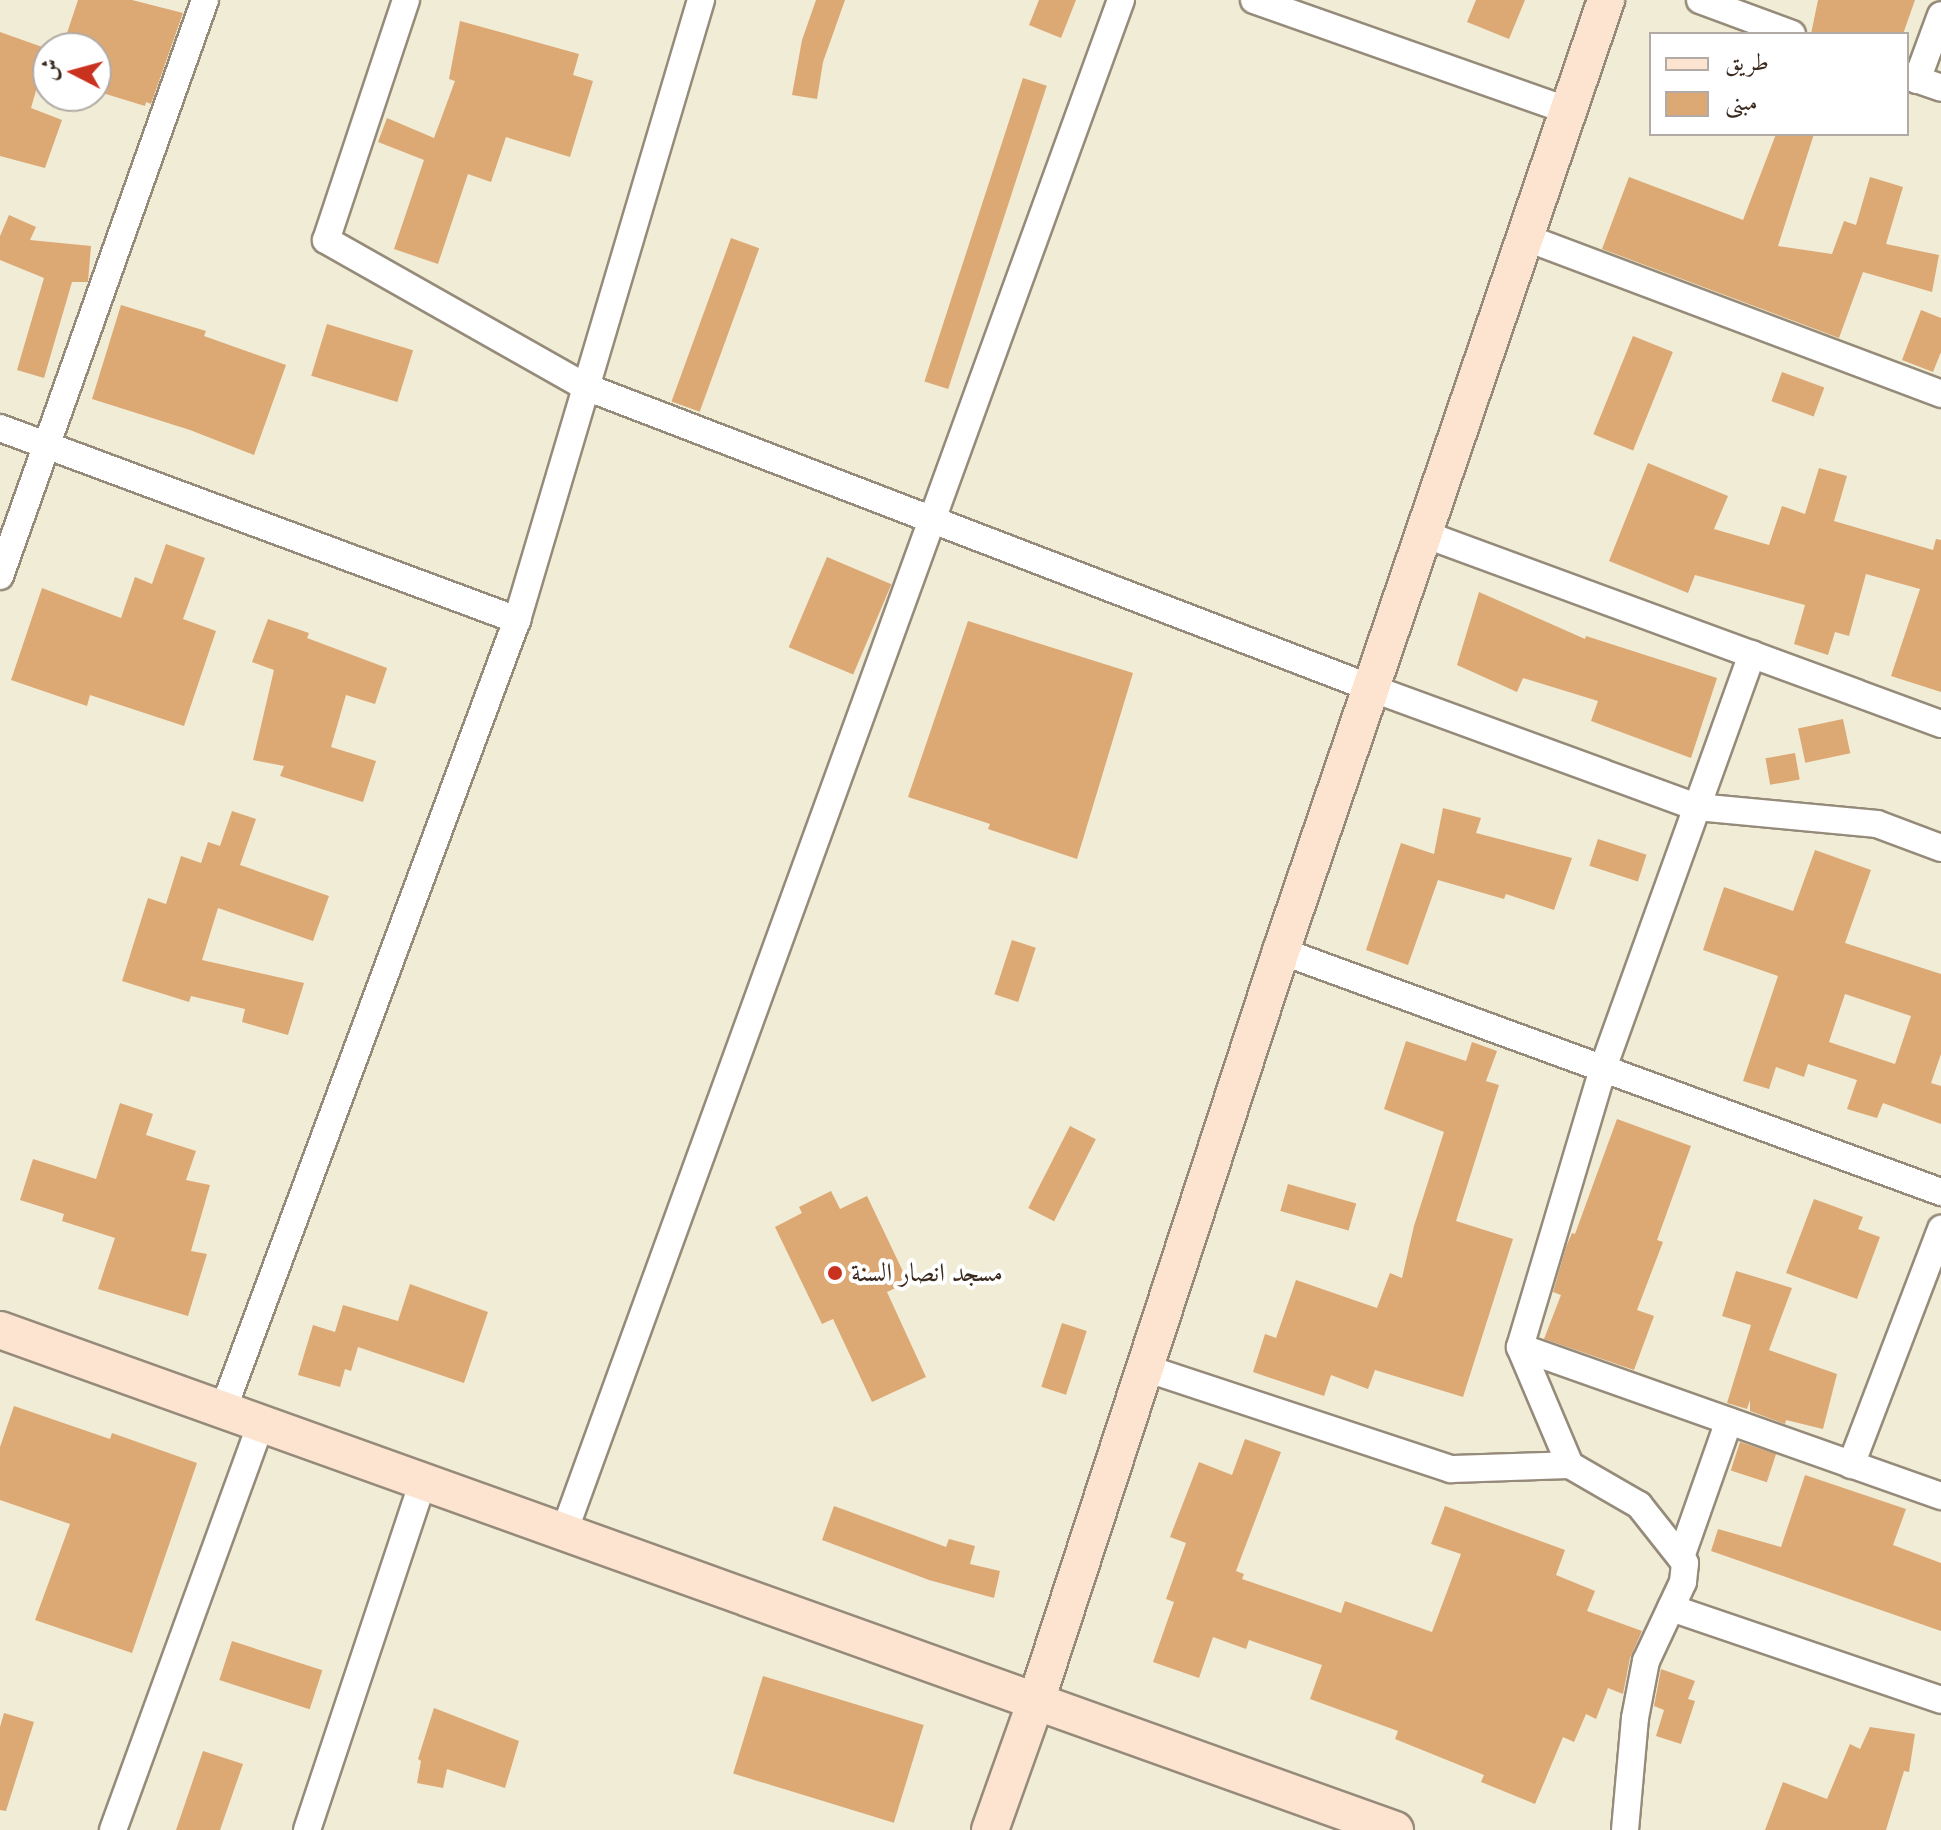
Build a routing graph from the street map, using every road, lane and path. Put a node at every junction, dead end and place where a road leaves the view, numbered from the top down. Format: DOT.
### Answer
graph roads {
  1 [pos="205,0"];
  2 [pos="406,0"];
  3 [pos="701,0"];
  4 [pos="1121,0"];
  5 [pos="1254,0"];
  6 [pos="1606,0"];
  7 [pos="1700,0"];
  8 [pos="1941,15"];
  9 [pos="1787,32"];
  10 [pos="1922,82"];
  11 [pos="1569,111"];
  12 [pos="1524,237"];
  13 [pos="586,387"];
  14 [pos="1941,394"];
  15 [pos="0,428"];
  16 [pos="47,446"];
  17 [pos="932,520"];
  18 [pos="1424,534"];
  19 [pos="0,576"];
  20 [pos="517,620"];
  21 [pos="1752,654"];
  22 [pos="1371,688"];
  23 [pos="1941,724"];
  24 [pos="1697,807"];
  25 [pos="1941,848"];
  26 [pos="1281,951"];
  27 [pos="1603,1068"];
  28 [pos="1941,1192"];
  29 [pos="1941,1229"];
  30 [pos="0,1330"];
  31 [pos="1520,1347"];
  32 [pos="1145,1368"];
  33 [pos="223,1410"];
  34 [pos="1729,1421"];
  35 [pos="261,1424"];
  36 [pos="1570,1465"];
  37 [pos="1851,1465"];
  38 [pos="423,1481"];
  39 [pos="1941,1496"];
  40 [pos="564,1532"];
  41 [pos="1681,1557"];
  42 [pos="1671,1608"];
  43 [pos="1941,1700"];
  44 [pos="1036,1701"];
  45 [pos="113,1830"];
  46 [pos="307,1830"];
  47 [pos="990,1830"];
  48 [pos="1395,1830"];
  49 [pos="1625,1830"];
  1 -- 16 [label="street"];
  2 -- 13 [label="street"];
  3 -- 13 [label="street"];
  4 -- 17 [label="street"];
  5 -- 11 [label="street"];
  6 -- 11 [label="street"];
  7 -- 9 [label="street"];
  8 -- 10 [label="street"];
  11 -- 12 [label="street"];
  12 -- 14 [label="street"];
  12 -- 18 [label="street"];
  13 -- 17 [label="street"];
  13 -- 20 [label="street"];
  15 -- 16 [label="street"];
  16 -- 19 [label="street"];
  16 -- 20 [label="street"];
  17 -- 22 [label="street"];
  17 -- 40 [label="street"];
  18 -- 21 [label="street"];
  18 -- 22 [label="street"];
  20 -- 33 [label="street"];
  21 -- 23 [label="street"];
  21 -- 24 [label="street"];
  22 -- 24 [label="street"];
  22 -- 26 [label="street"];
  24 -- 25 [label="street"];
  24 -- 27 [label="street"];
  26 -- 27 [label="street"];
  26 -- 32 [label="street"];
  27 -- 28 [label="street"];
  27 -- 31 [label="street"];
  29 -- 37 [label="street"];
  30 -- 33 [label="street"];
  31 -- 34 [label="street"];
  31 -- 36 [label="street"];
  32 -- 36 [label="street"];
  32 -- 44 [label="street"];
  33 -- 35 [label="street"];
  34 -- 37 [label="street"];
  34 -- 41 [label="street"];
  35 -- 38 [label="street"];
  35 -- 45 [label="street"];
  36 -- 41 [label="street"];
  37 -- 39 [label="street"];
  38 -- 40 [label="street"];
  38 -- 46 [label="street"];
  40 -- 44 [label="street"];
  41 -- 42 [label="street"];
  42 -- 43 [label="street"];
  42 -- 49 [label="street"];
  44 -- 47 [label="street"];
  44 -- 48 [label="street"];
}
